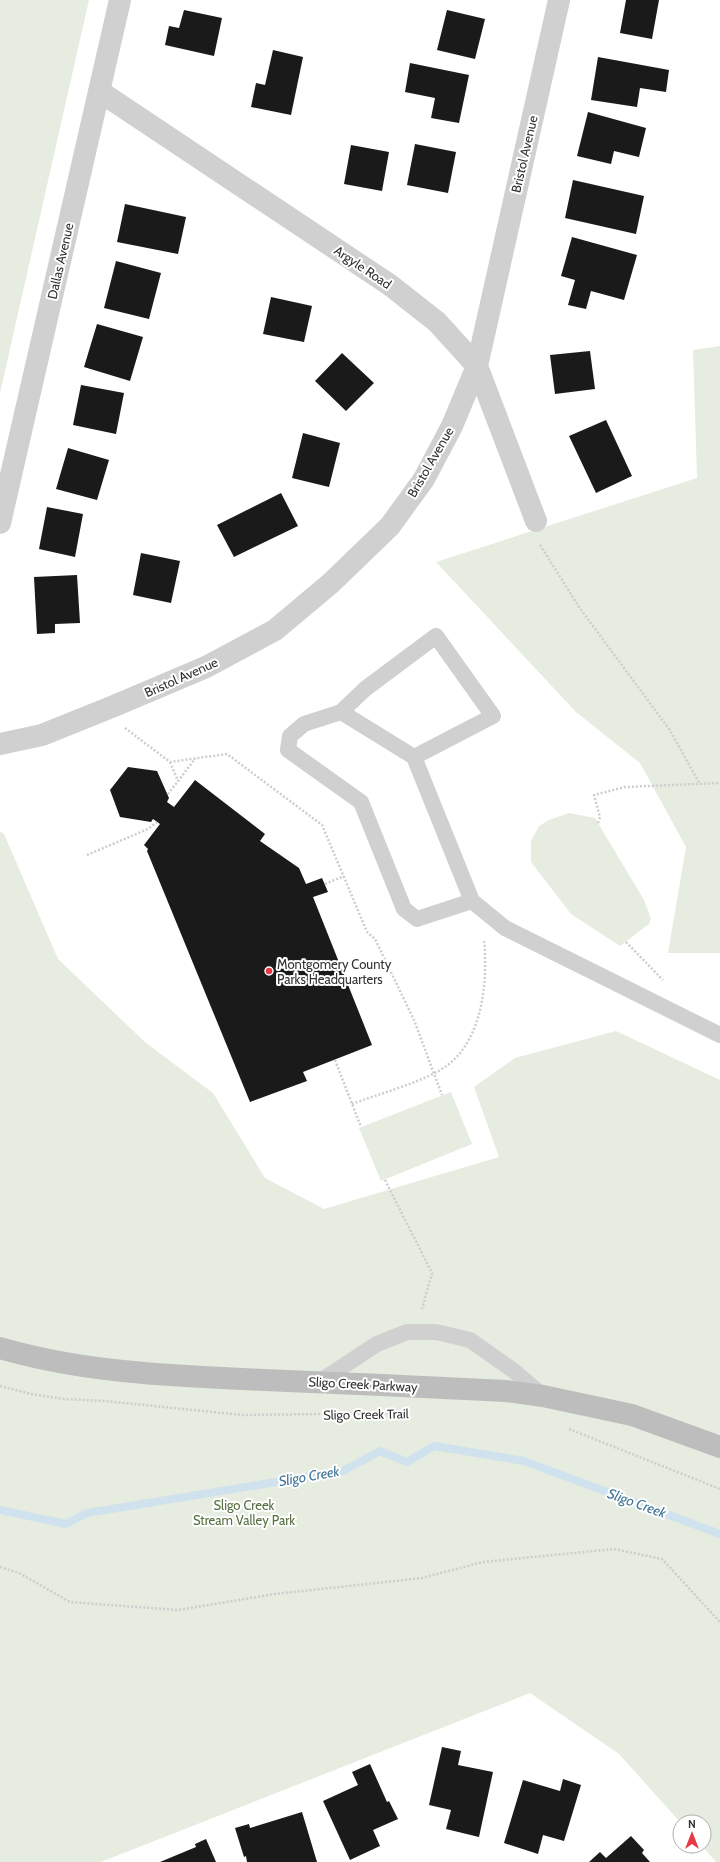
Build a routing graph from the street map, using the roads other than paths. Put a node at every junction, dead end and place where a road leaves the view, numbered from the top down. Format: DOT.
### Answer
graph roads {
  1 [pos="120,0"];
  2 [pos="559,0"];
  3 [pos="99,91"];
  4 [pos="477,366"];
  5 [pos="536,521"];
  6 [pos="0,523"];
  7 [pos="341,712"];
  8 [pos="0,744"];
  9 [pos="414,756"];
  10 [pos="472,901"];
  11 [pos="720,1034"];
  12 [pos="0,1348"];
  13 [pos="319,1382"];
  14 [pos="543,1396"];
  15 [pos="720,1447"];
  1 -- 3 [label="street, Dallas Avenue"];
  2 -- 4 [label="street, Bristol Avenue"];
  3 -- 4 [label="street, Argyle Road"];
  3 -- 6 [label="street, Dallas Avenue"];
  4 -- 5 [label="street, Argyle Road"];
  4 -- 8 [label="street, Bristol Avenue"];
  7 -- 9 [label="lane"];
  7 -- 9 [label="lane"];
  7 -- 10 [label="lane"];
  9 -- 10 [label="lane"];
  10 -- 11 [label="lane"];
  12 -- 13 [label="street, Sligo Creek Parkway"];
  13 -- 14 [label="street, Sligo Creek Parkway"];
  13 -- 14 [label="lane"];
  14 -- 15 [label="street, Sligo Creek Parkway"];
}
